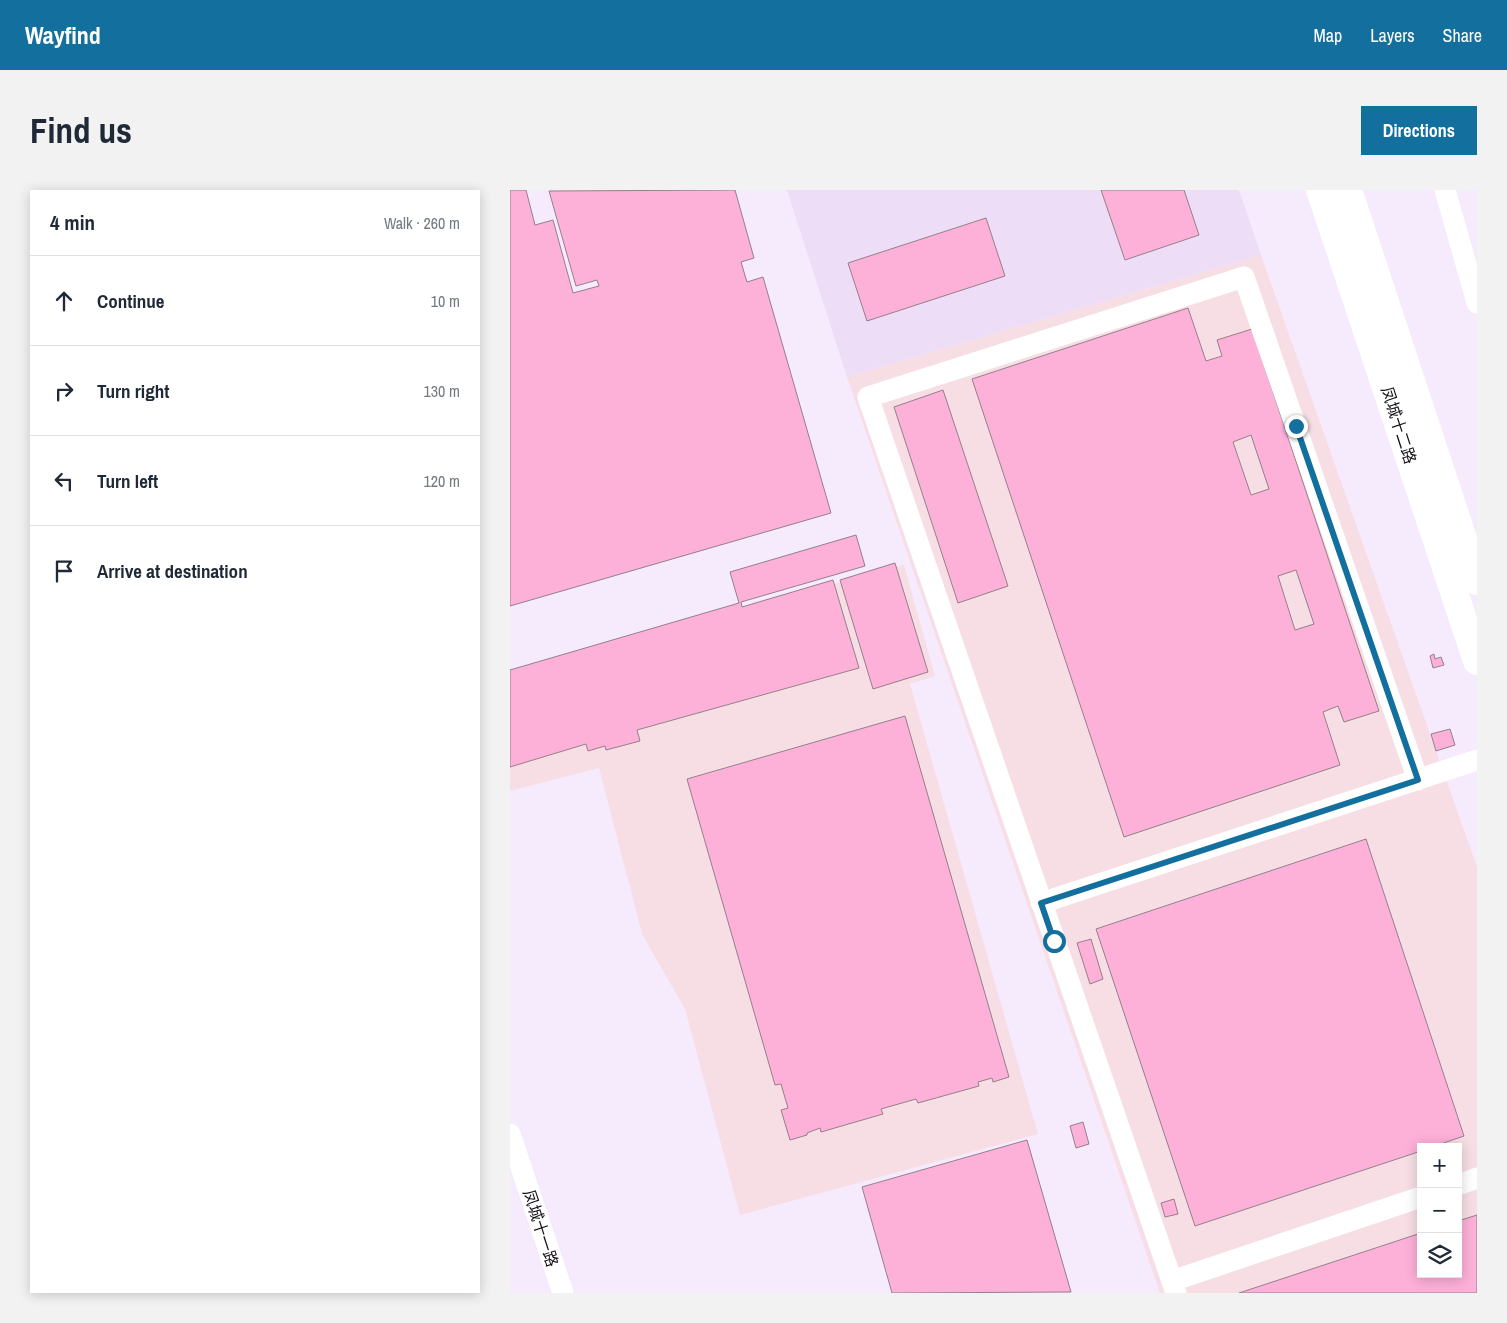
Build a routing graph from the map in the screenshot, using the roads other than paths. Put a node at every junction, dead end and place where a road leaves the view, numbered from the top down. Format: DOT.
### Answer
graph roads {
  1 [pos="1320,190"];
  2 [pos="1348,190"];
  3 [pos="1445,190"];
  4 [pos="1477,303"];
  5 [pos="1477,581"];
  6 [pos="1477,661"];
  7 [pos="1477,760"];
  8 [pos="1418,780"];
  9 [pos="1041,903"];
  10 [pos="510,1134"];
  11 [pos="1477,1178"];
  12 [pos="1462,1184"];
  13 [pos="1417,1198"];
  14 [pos="1174,1287"];
  15 [pos="562,1293"];
  1 -- 6 [label="main road, 凤城十二路"];
  2 -- 5 [label="main road, 凤城十二路"];
  3 -- 4 [label="street"];
  7 -- 8 [label="street"];
  8 -- 9 [label="street"];
  8 -- 9 [label="street"];
  9 -- 14 [label="street"];
  10 -- 15 [label="street, 凤城十一路"];
  11 -- 12 [label="street"];
  13 -- 14 [label="street"];
}
